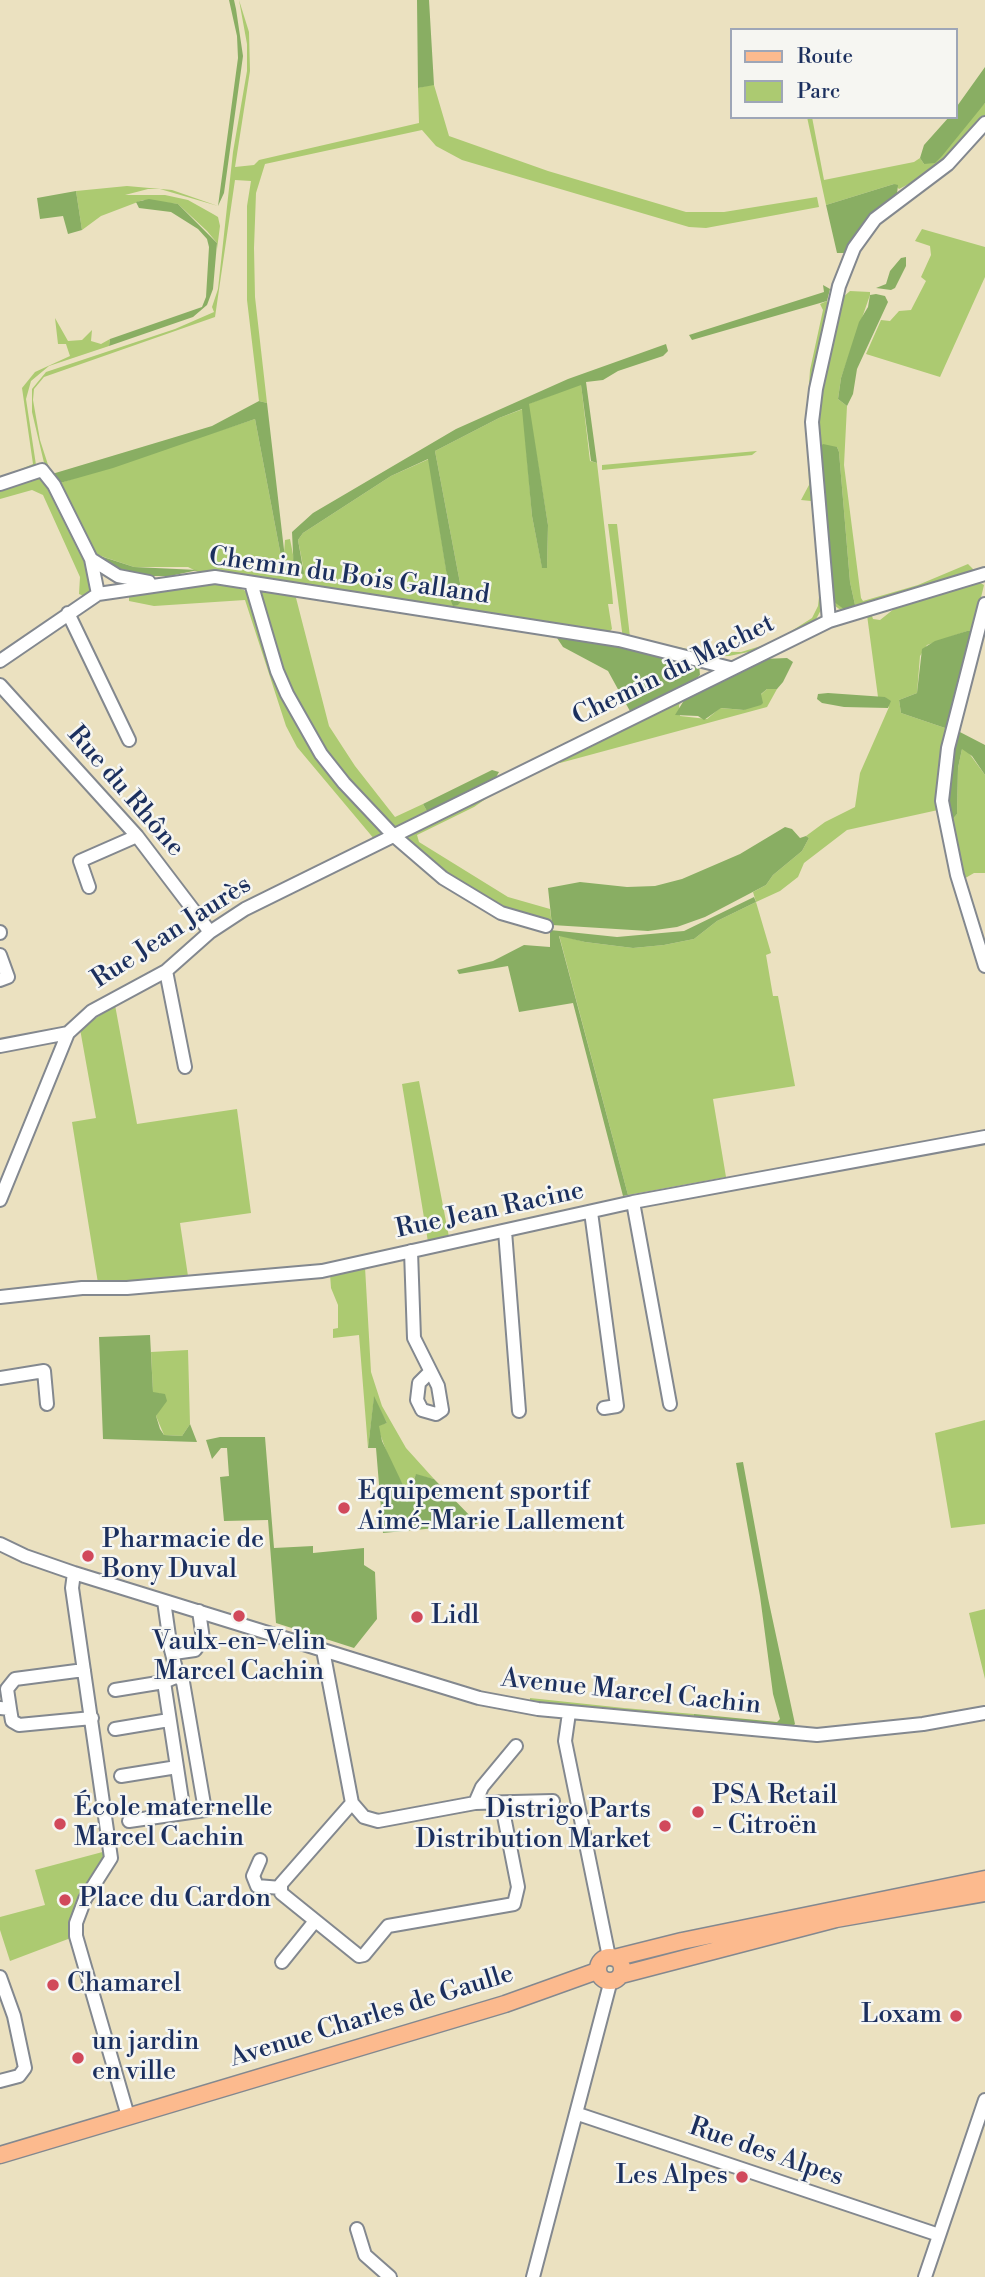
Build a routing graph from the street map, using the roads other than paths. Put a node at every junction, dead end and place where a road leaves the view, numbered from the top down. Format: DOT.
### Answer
graph roads {
  1 [pos="985,123"];
  2 [pos="0,484"];
  3 [pos="91,559"];
  4 [pos="985,574"];
  5 [pos="160,583"];
  6 [pos="251,583"];
  7 [pos="99,594"];
  8 [pos="985,604"];
  9 [pos="68,613"];
  10 [pos="829,621"];
  11 [pos="0,661"];
  12 [pos="730,668"];
  13 [pos="0,685"];
  14 [pos="129,740"];
  15 [pos="393,835"];
  16 [pos="138,836"];
  17 [pos="89,887"];
  18 [pos="546,926"];
  19 [pos="210,932"];
  20 [pos="0,955"];
  21 [pos="985,966"];
  22 [pos="166,971"];
  23 [pos="0,980"];
  24 [pos="68,1033"];
  25 [pos="0,1046"];
  26 [pos="186,1067"];
  27 [pos="985,1137"];
  28 [pos="1,1197"];
  29 [pos="633,1202"];
  30 [pos="591,1212"];
  31 [pos="505,1231"];
  32 [pos="411,1251"];
  33 [pos="0,1297"];
  34 [pos="429,1373"];
  35 [pos="0,1378"];
  36 [pos="47,1404"];
  37 [pos="670,1404"];
  38 [pos="604,1408"];
  39 [pos="519,1411"];
  40 [pos="0,1544"];
  41 [pos="75,1573"];
  42 [pos="164,1601"];
  43 [pos="199,1611"];
  44 [pos="323,1650"];
  45 [pos="174,1653"];
  46 [pos="84,1670"];
  47 [pos="177,1676"];
  48 [pos="164,1682"];
  49 [pos="115,1690"];
  50 [pos="5,1709"];
  51 [pos="569,1713"];
  52 [pos="985,1713"];
  53 [pos="92,1718"];
  54 [pos="170,1720"];
  55 [pos="115,1729"];
  56 [pos="516,1746"];
  57 [pos="177,1767"];
  58 [pos="121,1776"];
  59 [pos="553,1801"];
  60 [pos="352,1803"];
  61 [pos="475,1803"];
  62 [pos="495,1803"];
  63 [pos="184,1813"];
  64 [pos="129,1821"];
  65 [pos="260,1860"];
  66 [pos="985,1879"];
  67 [pos="281,1888"];
  68 [pos="985,1893"];
  69 [pos="315,1920"];
  70 [pos="612,1958"];
  71 [pos="282,1962"];
  72 [pos="610,1975"];
  73 [pos="0,1977"];
  74 [pos="0,2081"];
  75 [pos="985,2100"];
  76 [pos="578,2114"];
  77 [pos="128,2116"];
  78 [pos="0,2155"];
  79 [pos="357,2229"];
  80 [pos="939,2235"];
  81 [pos="390,2277"];
  82 [pos="533,2277"];
  83 [pos="925,2277"];
  1 -- 10 [label="street"];
  2 -- 3 [label="street"];
  3 -- 5 [label="street"];
  3 -- 7 [label="street"];
  4 -- 10 [label="street, Chemin du Machet"];
  5 -- 6 [label="street, Chemin du Bois Galland"];
  5 -- 7 [label="street, Chemin du Bois Galland"];
  6 -- 12 [label="street, Chemin du Bois Galland"];
  6 -- 15 [label="street"];
  7 -- 9 [label="street"];
  8 -- 21 [label="street"];
  9 -- 11 [label="street"];
  9 -- 14 [label="street"];
  10 -- 12 [label="street, Chemin du Machet"];
  12 -- 15 [label="street, Chemin du Machet"];
  13 -- 16 [label="street, Rue du Rhône"];
  15 -- 18 [label="street"];
  15 -- 19 [label="street, Rue Jean Jaurès"];
  16 -- 17 [label="street"];
  16 -- 19 [label="street, Rue du Rhône"];
  19 -- 22 [label="street, Rue Jean Jaurès"];
  20 -- 23 [label="street"];
  22 -- 24 [label="street, Rue Jean Jaurès"];
  22 -- 26 [label="street"];
  24 -- 25 [label="street"];
  24 -- 28 [label="street, Rue Jean Jaurès"];
  27 -- 29 [label="street, Rue Jean Racine"];
  29 -- 30 [label="street, Rue Jean Racine"];
  29 -- 37 [label="street"];
  30 -- 31 [label="street, Rue Jean Racine"];
  30 -- 38 [label="street"];
  31 -- 32 [label="street, Rue Jean Racine"];
  31 -- 39 [label="street"];
  32 -- 33 [label="street, Rue Jean Racine"];
  32 -- 34 [label="street"];
  35 -- 36 [label="street"];
  40 -- 41 [label="street, Avenue Marcel Cachin"];
  41 -- 42 [label="street, Avenue Marcel Cachin"];
  41 -- 46 [label="street"];
  42 -- 43 [label="street, Avenue Marcel Cachin"];
  42 -- 45 [label="street"];
  43 -- 44 [label="street, Avenue Marcel Cachin"];
  43 -- 45 [label="street"];
  44 -- 51 [label="street, Avenue Marcel Cachin"];
  44 -- 60 [label="street"];
  45 -- 47 [label="street"];
  46 -- 50 [label="street"];
  46 -- 53 [label="street"];
  47 -- 48 [label="street"];
  47 -- 63 [label="street"];
  48 -- 49 [label="street"];
  48 -- 54 [label="street"];
  50 -- 53 [label="street"];
  51 -- 52 [label="street, Avenue Marcel Cachin"];
  51 -- 70 [label="street"];
  53 -- 77 [label="street"];
  54 -- 55 [label="street"];
  54 -- 57 [label="street"];
  56 -- 61 [label="street"];
  57 -- 58 [label="street"];
  57 -- 63 [label="street"];
  59 -- 62 [label="street"];
  60 -- 61 [label="street"];
  60 -- 67 [label="street"];
  61 -- 62 [label="street"];
  62 -- 69 [label="street"];
  63 -- 64 [label="street"];
  65 -- 67 [label="street"];
  66 -- 70 [label="main road"];
  67 -- 69 [label="street"];
  68 -- 72 [label="main road, Avenue Charles de Gaulle"];
  69 -- 71 [label="street"];
  70 -- 72 [label="main road"];
  72 -- 76 [label="street"];
  72 -- 77 [label="main road, Avenue Charles de Gaulle"];
  73 -- 74 [label="street"];
  75 -- 80 [label="street"];
  76 -- 80 [label="street, Rue des Alpes"];
  76 -- 82 [label="street"];
  77 -- 78 [label="main road, Avenue Charles de Gaulle"];
  79 -- 81 [label="street"];
  80 -- 83 [label="street"];
}
